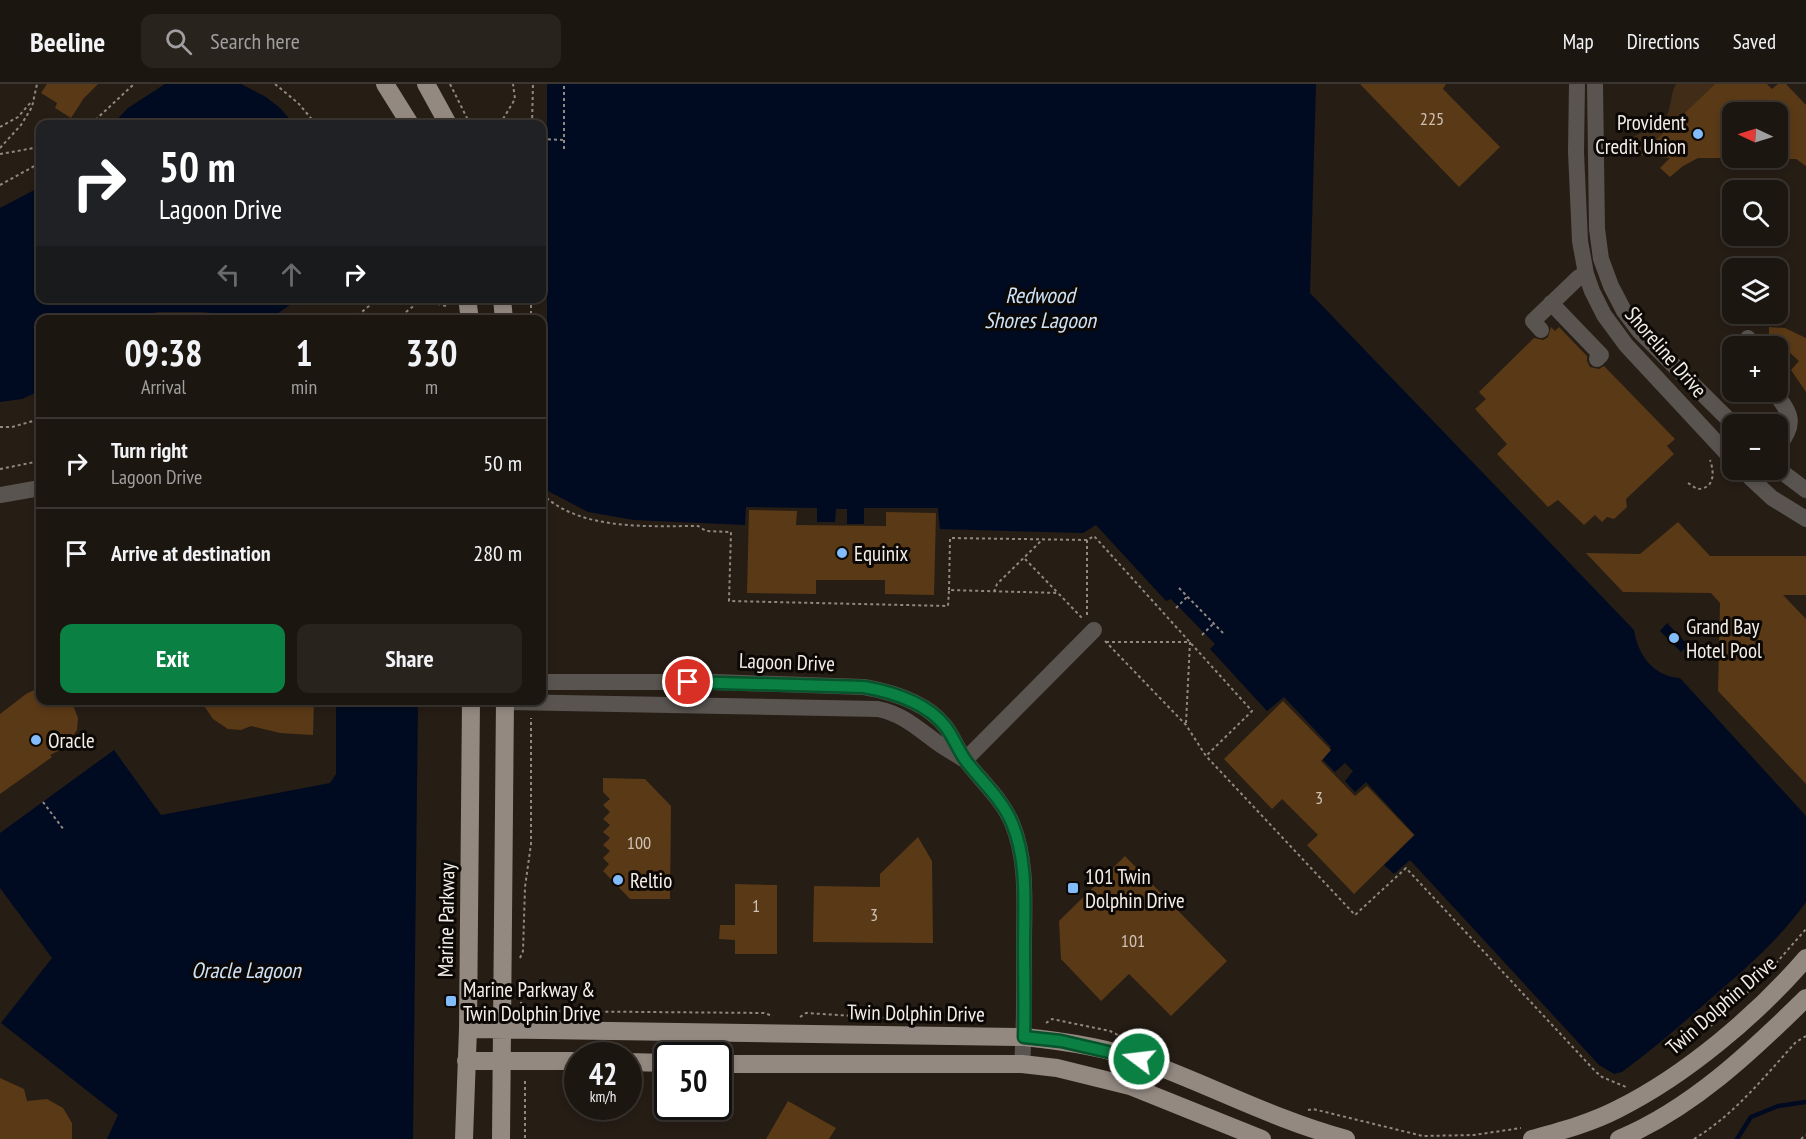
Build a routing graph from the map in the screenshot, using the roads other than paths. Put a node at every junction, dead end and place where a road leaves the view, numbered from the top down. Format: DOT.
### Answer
graph roads {
  1 [pos="385,84"];
  2 [pos="426,84"];
  3 [pos="1577,84"];
  4 [pos="1595,84"];
  5 [pos="408,120"];
  6 [pos="446,120"];
  7 [pos="1586,273"];
  8 [pos="1551,303"];
  9 [pos="1541,330"];
  10 [pos="1597,359"];
  11 [pos="1783,402"];
  12 [pos="1723,414"];
  13 [pos="1788,430"];
  14 [pos="1722,448"];
  15 [pos="1788,476"];
  16 [pos="1756,480"];
  17 [pos="36,489"];
  18 [pos="1806,490"];
  19 [pos="0,495"];
  20 [pos="1806,519"];
  21 [pos="1094,630"];
  22 [pos="546,682"];
  23 [pos="546,702"];
  24 [pos="471,705"];
  25 [pos="505,705"];
  26 [pos="965,760"];
  27 [pos="1806,958"];
  28 [pos="1806,998"];
  29 [pos="468,1029"];
  30 [pos="502,1029"];
  31 [pos="1024,1037"];
  32 [pos="501,1060"];
  33 [pos="466,1061"];
  34 [pos="564,1061"];
  35 [pos="732,1064"];
  36 [pos="1022,1064"];
  37 [pos="1531,1133"];
  38 [pos="464,1139"];
  39 [pos="501,1139"];
  40 [pos="1262,1139"];
  41 [pos="1346,1139"];
  42 [pos="1619,1139"];
  1 -- 5 [label="main road"];
  2 -- 6 [label="main road"];
  3 -- 7 [label="street, Shoreline Drive"];
  4 -- 12 [label="street, Shoreline Drive"];
  7 -- 8 [label="street"];
  7 -- 14 [label="street, Shoreline Drive"];
  8 -- 9 [label="street"];
  8 -- 10 [label="street"];
  11 -- 13 [label="street"];
  15 -- 18 [label="street"];
  16 -- 20 [label="street"];
  17 -- 19 [label="street"];
  21 -- 26 [label="street"];
  22 -- 26 [label="street, Lagoon Drive"];
  23 -- 26 [label="street, Lagoon Drive"];
  24 -- 29 [label="main road, Marine Parkway"];
  25 -- 30 [label="main road"];
  26 -- 31 [label="street, Lagoon Drive"];
  27 -- 37 [label="main road, Twin Dolphin Drive"];
  28 -- 42 [label="main road"];
  29 -- 30 [label="main road, Twin Dolphin Drive"];
  29 -- 33 [label="main road, Marine Parkway"];
  30 -- 31 [label="main road, Twin Dolphin Drive"];
  30 -- 32 [label="main road"];
  31 -- 36 [label="street, Lagoon Drive"];
  31 -- 41 [label="main road, Twin Dolphin Drive"];
  32 -- 33 [label="main road"];
  32 -- 34 [label="main road"];
  32 -- 39 [label="main road"];
  33 -- 38 [label="main road, Marine Parkway"];
  35 -- 36 [label="main road"];
  36 -- 40 [label="main road"];
}
